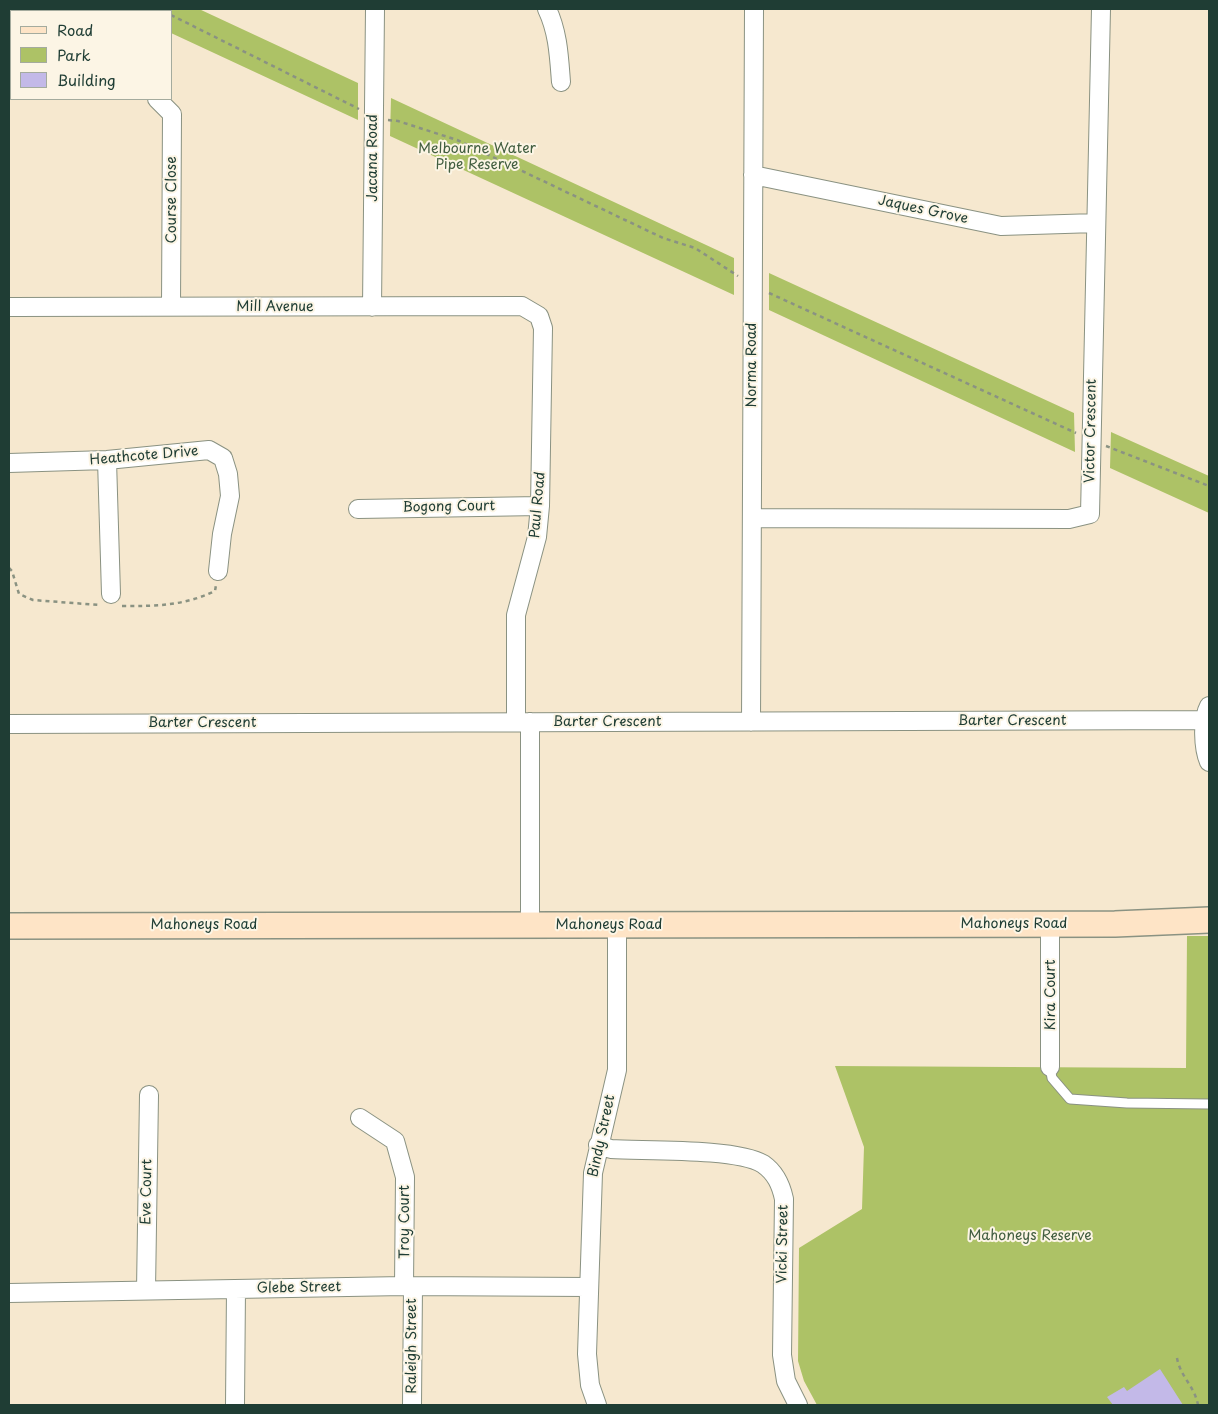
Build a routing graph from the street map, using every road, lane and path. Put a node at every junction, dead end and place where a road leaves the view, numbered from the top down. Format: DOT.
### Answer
graph roads {
  1 [pos="375,9"];
  2 [pos="547,9"];
  3 [pos="754,9"];
  4 [pos="1102,9"];
  5 [pos="172,15"];
  6 [pos="561,82"];
  7 [pos="158,100"];
  8 [pos="373,119"];
  9 [pos="752,175"];
  10 [pos="1096,223"];
  11 [pos="752,285"];
  12 [pos="171,306"];
  13 [pos="9,307"];
  14 [pos="372,308"];
  15 [pos="539,316"];
  16 [pos="1091,440"];
  17 [pos="107,460"];
  18 [pos="9,463"];
  19 [pos="1209,486"];
  20 [pos="540,506"];
  21 [pos="358,508"];
  22 [pos="752,518"];
  23 [pos="218,571"];
  24 [pos="111,594"];
  25 [pos="1207,713"];
  26 [pos="523,722"];
  27 [pos="750,722"];
  28 [pos="9,724"];
  29 [pos="1209,762"];
  30 [pos="1209,920"];
  31 [pos="1050,924"];
  32 [pos="617,925"];
  33 [pos="9,926"];
  34 [pos="530,926"];
  35 [pos="1050,1067"];
  36 [pos="149,1095"];
  37 [pos="1209,1104"];
  38 [pos="360,1118"];
  39 [pos="598,1145"];
  40 [pos="409,1286"];
  41 [pos="588,1287"];
  42 [pos="236,1289"];
  43 [pos="146,1290"];
  44 [pos="9,1294"];
  45 [pos="1177,1358"];
  46 [pos="236,1405"];
  47 [pos="412,1405"];
  48 [pos="597,1405"];
  49 [pos="798,1405"];
  50 [pos="1198,1405"];
  1 -- 8 [label="street, Jacana Road"];
  2 -- 6 [label="street"];
  3 -- 9 [label="street, Norma Road"];
  4 -- 10 [label="street, Victor Crescent"];
  5 -- 8 [label="path"];
  7 -- 12 [label="street, Course Close"];
  8 -- 11 [label="path"];
  8 -- 14 [label="street, Jacana Road"];
  9 -- 10 [label="street, Jaques Grove"];
  9 -- 11 [label="street, Norma Road"];
  10 -- 16 [label="street, Victor Crescent"];
  11 -- 16 [label="path"];
  11 -- 22 [label="street, Norma Road"];
  12 -- 13 [label="street, Mill Avenue"];
  12 -- 14 [label="street, Mill Avenue"];
  14 -- 15 [label="street, Mill Avenue"];
  15 -- 20 [label="street, Paul Road"];
  16 -- 19 [label="path"];
  16 -- 22 [label="street, Victor Crescent"];
  17 -- 18 [label="street, Heathcote Drive"];
  17 -- 23 [label="street, Heathcote Drive"];
  17 -- 24 [label="street"];
  20 -- 21 [label="street, Bogong Court"];
  20 -- 26 [label="street, Paul Road"];
  22 -- 27 [label="street, Norma Road"];
  25 -- 27 [label="street, Barter Crescent"];
  25 -- 29 [label="street, Barter Crescent"];
  26 -- 27 [label="street, Barter Crescent"];
  26 -- 28 [label="street, Barter Crescent"];
  26 -- 34 [label="street, Paul Road"];
  30 -- 31 [label="main road, Mahoneys Road"];
  31 -- 32 [label="main road, Mahoneys Road"];
  31 -- 35 [label="street, Kira Court"];
  32 -- 34 [label="main road, Mahoneys Road"];
  32 -- 39 [label="street, Bindy Street"];
  33 -- 34 [label="main road, Mahoneys Road"];
  35 -- 37 [label="lane"];
  36 -- 43 [label="street, Eve Court"];
  38 -- 40 [label="street, Troy Court"];
  39 -- 41 [label="street, Bindy Street"];
  39 -- 49 [label="street, Vicki Street"];
  40 -- 41 [label="street, Glebe Street"];
  40 -- 42 [label="street, Glebe Street"];
  40 -- 47 [label="street, Raleigh Street"];
  41 -- 48 [label="street, Bindy Street"];
  42 -- 43 [label="street, Glebe Street"];
  42 -- 46 [label="street"];
  43 -- 44 [label="street, Glebe Street"];
  45 -- 50 [label="path"];
}
